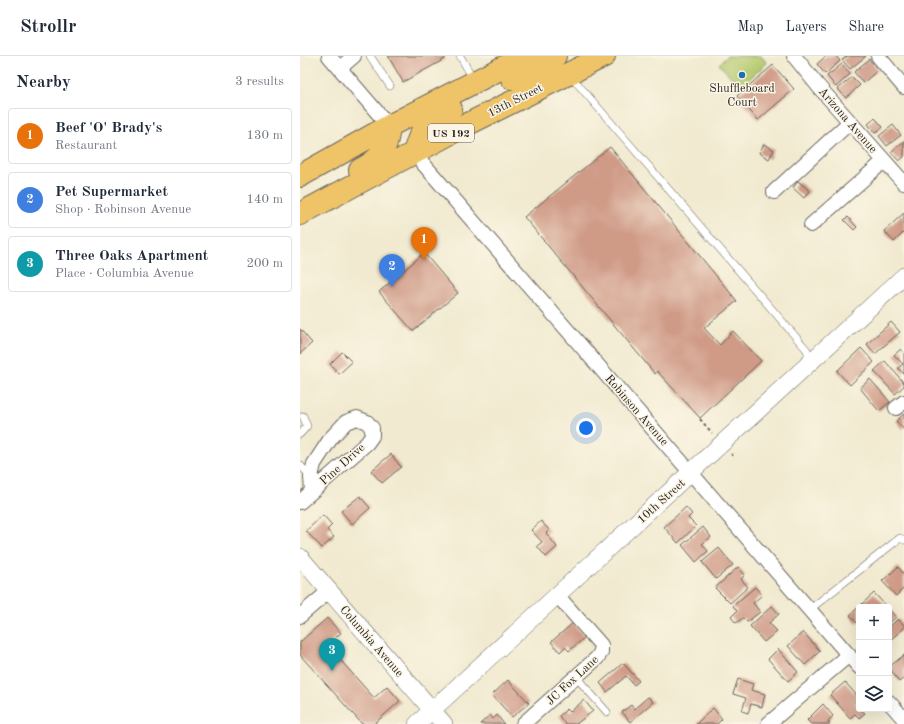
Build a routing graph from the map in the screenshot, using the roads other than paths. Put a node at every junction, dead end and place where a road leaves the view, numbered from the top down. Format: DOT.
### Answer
graph roads {
  1 [pos="329,56"];
  2 [pos="354,56"];
  3 [pos="370,56"];
  4 [pos="460,56"];
  5 [pos="525,56"];
  6 [pos="555,56"];
  7 [pos="604,56"];
  8 [pos="794,56"];
  9 [pos="878,56"];
  10 [pos="340,68"];
  11 [pos="569,73"];
  12 [pos="475,82"];
  13 [pos="390,86"];
  14 [pos="904,87"];
  15 [pos="850,122"];
  16 [pos="389,126"];
  17 [pos="414,153"];
  18 [pos="884,161"];
  19 [pos="300,176"];
  20 [pos="904,183"];
  21 [pos="774,192"];
  22 [pos="301,214"];
  23 [pos="811,225"];
  24 [pos="904,276"];
  25 [pos="811,363"];
  26 [pos="303,416"];
  27 [pos="300,434"];
  28 [pos="300,465"];
  29 [pos="690,474"];
  30 [pos="312,484"];
  31 [pos="300,502"];
  32 [pos="904,540"];
  33 [pos="300,557"];
  34 [pos="329,591"];
  35 [pos="557,595"];
  36 [pos="809,610"];
  37 [pos="300,616"];
  38 [pos="849,655"];
  39 [pos="856,663"];
  40 [pos="576,677"];
  41 [pos="892,706"];
  42 [pos="432,710"];
  43 [pos="607,712"];
  44 [pos="904,720"];
  45 [pos="417,724"];
  46 [pos="444,724"];
  47 [pos="523,724"];
  48 [pos="768,724"];
  1 -- 10 [label="street"];
  2 -- 10 [label="street"];
  3 -- 13 [label="lane"];
  4 -- 12 [label="lane"];
  5 -- 12 [label="highway, US 192"];
  6 -- 17 [label="highway"];
  7 -- 11 [label="highway, 13th Street / US 192"];
  8 -- 15 [label="street, Arizona Avenue"];
  9 -- 14 [label="street"];
  10 -- 16 [label="street"];
  11 -- 17 [label="highway, 13th Street / US 192"];
  11 -- 25 [label="lane"];
  12 -- 16 [label="highway, US 192"];
  15 -- 18 [label="street, Arizona Avenue"];
  15 -- 21 [label="street"];
  16 -- 19 [label="highway, US 192"];
  16 -- 22 [label="highway"];
  17 -- 22 [label="highway, 13th Street / US 192"];
  17 -- 29 [label="street, Robinson Avenue"];
  18 -- 20 [label="street, Arizona Avenue"];
  18 -- 23 [label="street"];
  24 -- 25 [label="street, 10th Street"];
  25 -- 29 [label="street, 10th Street"];
  26 -- 27 [label="lane"];
  28 -- 30 [label="lane"];
  29 -- 35 [label="street, 10th Street"];
  29 -- 36 [label="street, Robinson Avenue"];
  30 -- 30 [label="street, Pine Drive"];
  30 -- 31 [label="street, Pine Drive"];
  32 -- 36 [label="lane"];
  33 -- 34 [label="street, Columbia Avenue"];
  34 -- 37 [label="street"];
  34 -- 42 [label="street, Columbia Avenue"];
  35 -- 40 [label="street, JC Fox Lane"];
  35 -- 42 [label="street, 10th Street"];
  36 -- 38 [label="street, Robinson Avenue"];
  38 -- 39 [label="street, Robinson Avenue"];
  38 -- 48 [label="street"];
  40 -- 43 [label="lane"];
  40 -- 47 [label="street, JC Fox Lane"];
  41 -- 44 [label="street"];
  42 -- 45 [label="street, 10th Street"];
  42 -- 46 [label="street, Columbia Avenue"];
}
